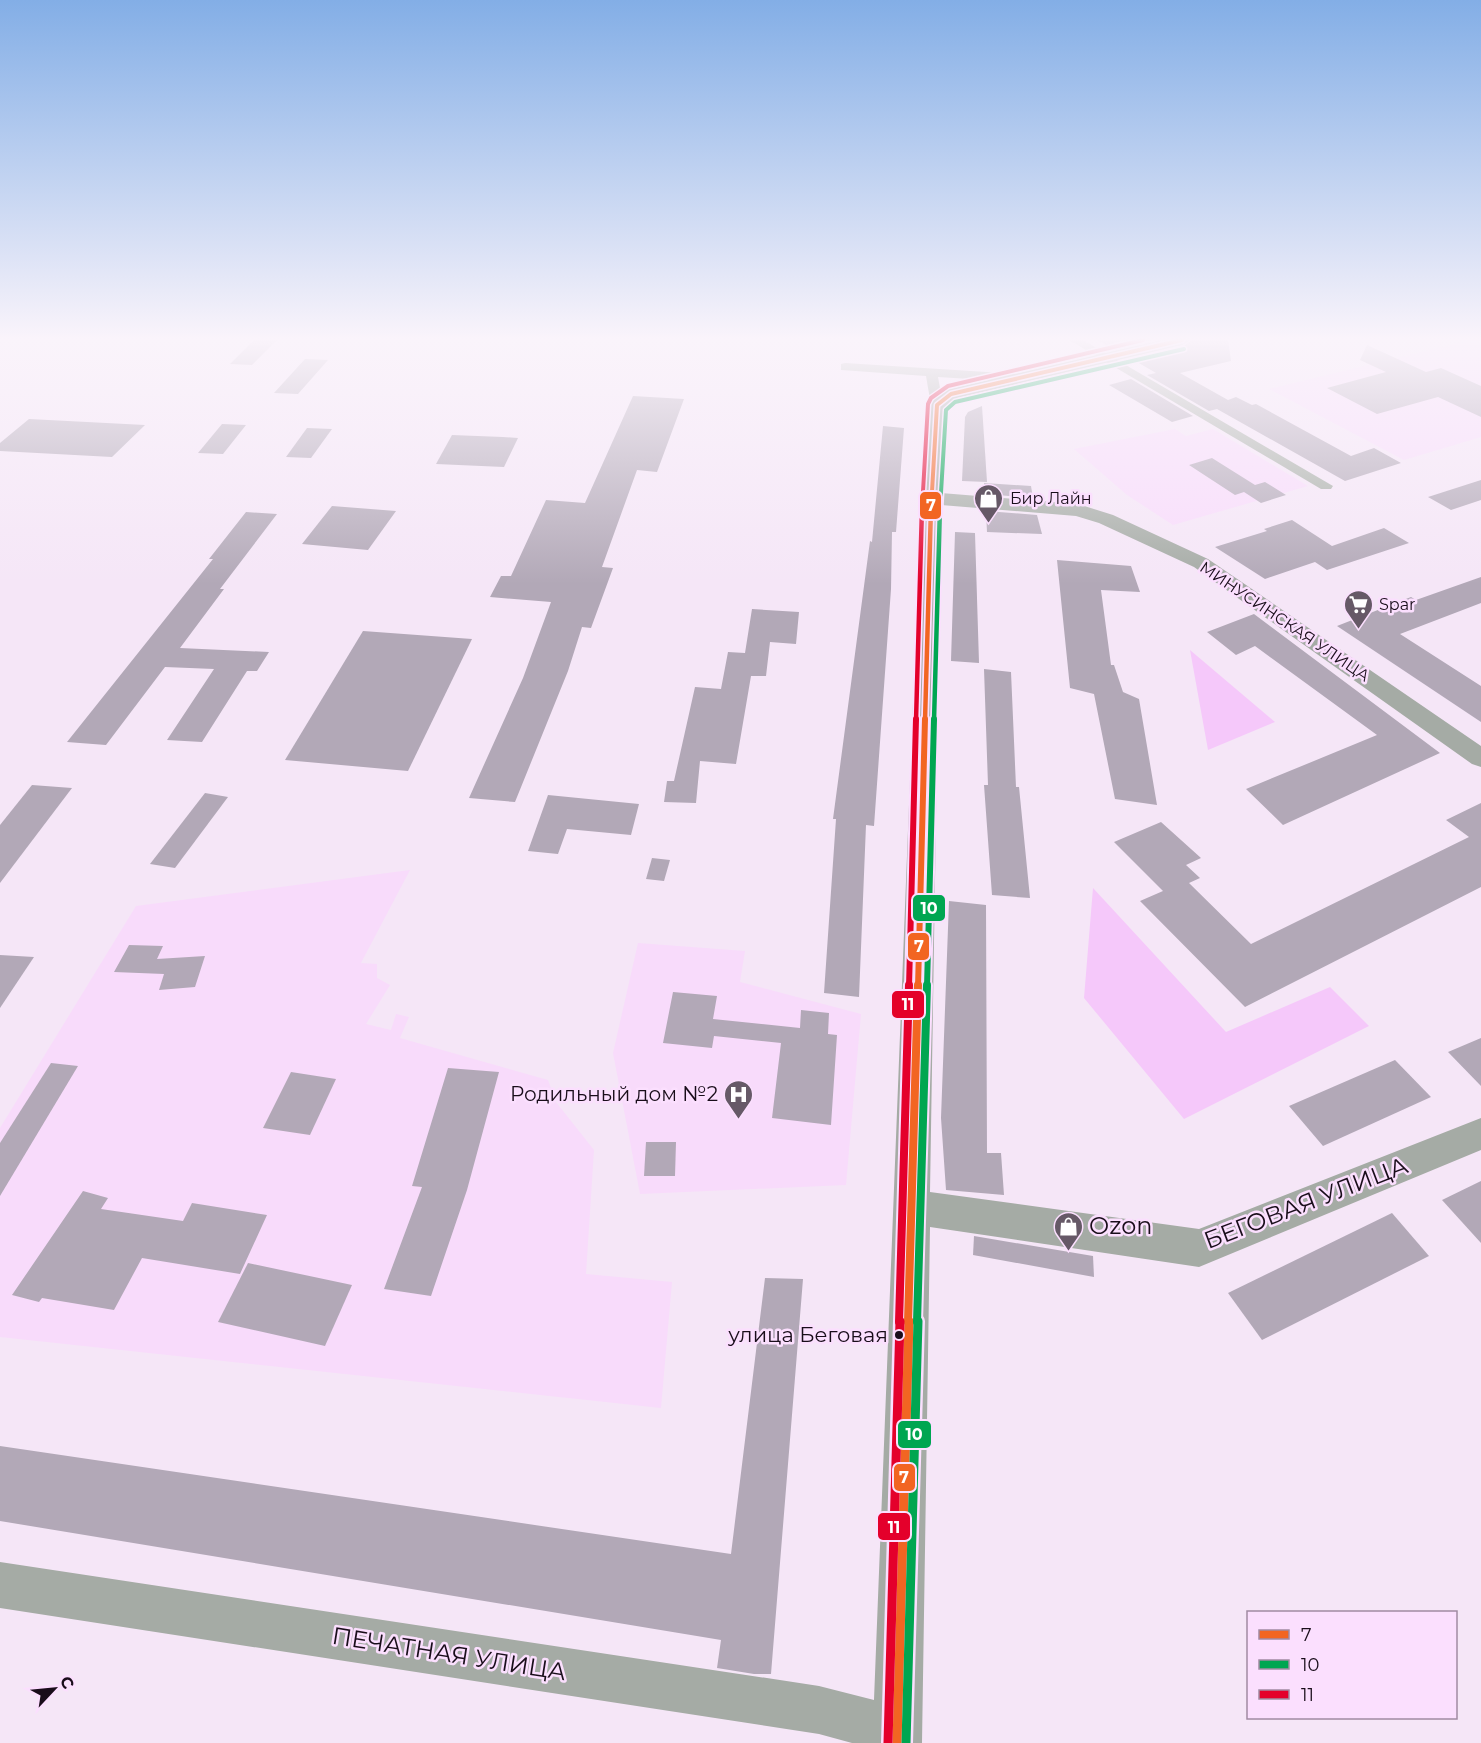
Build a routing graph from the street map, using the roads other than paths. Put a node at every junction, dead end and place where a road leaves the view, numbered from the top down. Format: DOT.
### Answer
graph roads {
  1 [pos="936,421"];
  2 [pos="1215,421"];
  3 [pos="1326,486"];
  4 [pos="931,498"];
  5 [pos="1481,758"];
  6 [pos="1481,1134"];
  7 [pos="913,1207"];
  8 [pos="0,1585"];
  9 [pos="897,1736"];
  1 -- 4 [label="street"];
  2 -- 3 [label="street"];
  4 -- 5 [label="street, МИНУСИНСКАЯ УЛИЦА"];
  4 -- 7 [label="street"];
  6 -- 7 [label="street, БЕГОВАЯ УЛИЦА"];
  7 -- 9 [label="street"];
  8 -- 9 [label="street, ПЕЧАТНАЯ УЛИЦА"];
}
